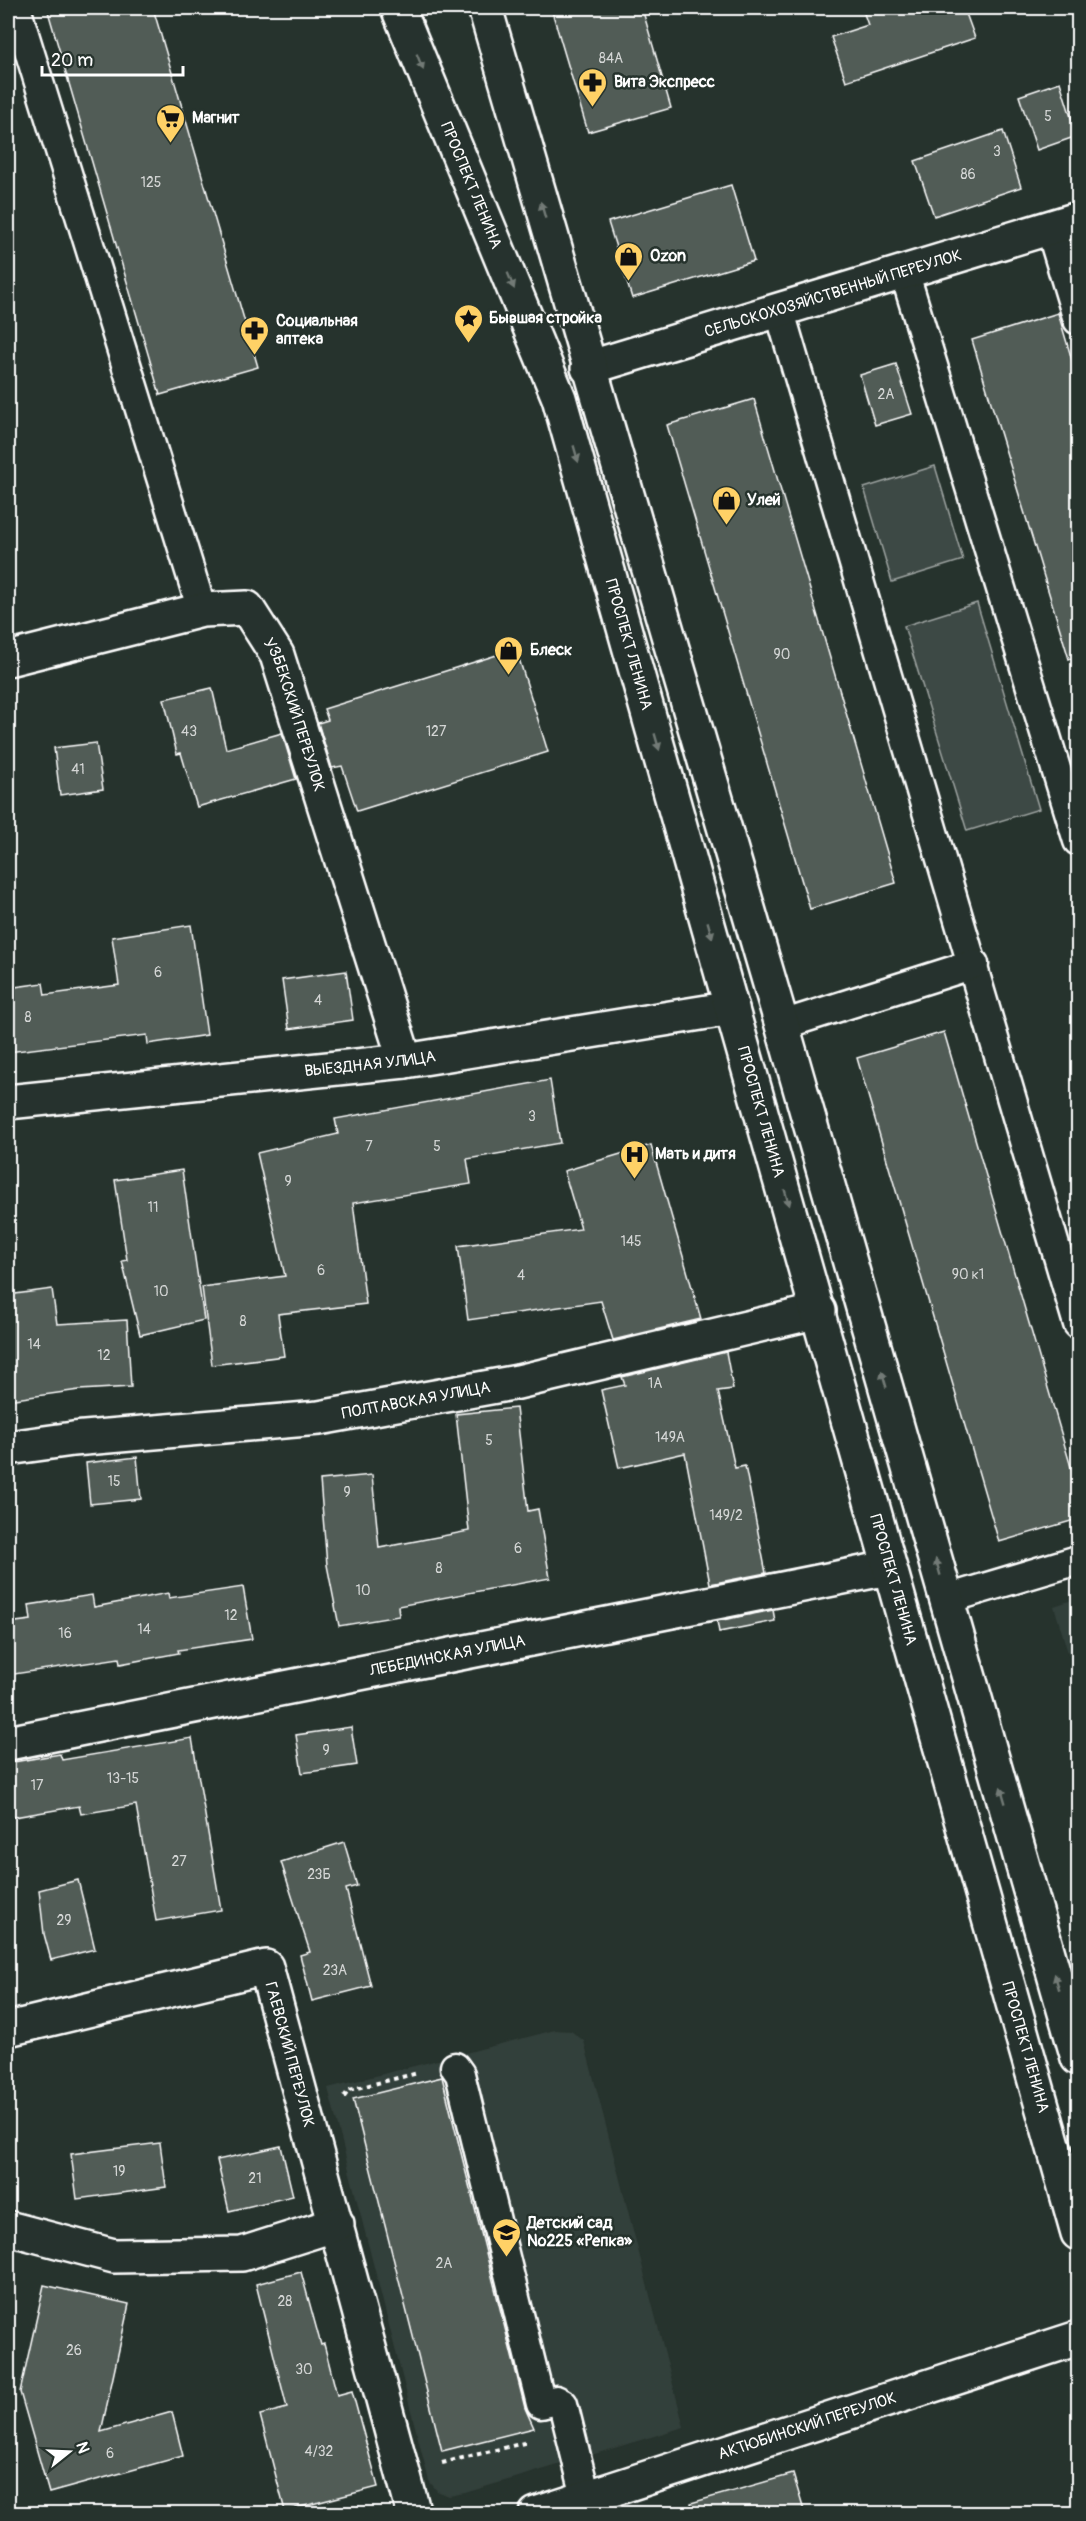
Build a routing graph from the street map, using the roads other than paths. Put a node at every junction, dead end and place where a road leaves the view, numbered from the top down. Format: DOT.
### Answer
graph roads {
  1 [pos="16,8"];
  2 [pos="398,8"];
  3 [pos="485,8"];
  4 [pos="1064,223"];
  5 [pos="904,272"];
  6 [pos="778,309"];
  7 [pos="1078,320"];
  8 [pos="588,368"];
  9 [pos="202,610"];
  10 [pos="8,659"];
  11 [pos="1078,841"];
  12 [pos="974,964"];
  13 [pos="732,1008"];
  14 [pos="782,1025"];
  15 [pos="405,1062"];
  16 [pos="8,1102"];
  17 [pos="819,1311"];
  18 [pos="1078,1324"];
  19 [pos="8,1448"];
  20 [pos="1078,1560"];
  21 [pos="888,1568"];
  22 [pos="947,1599"];
  23 [pos="8,1743"];
  24 [pos="8,2029"];
  25 [pos="1078,2058"];
  26 [pos="455,2067"];
  27 [pos="337,2224"];
  28 [pos="8,2228"];
  29 [pos="1078,2233"];
  30 [pos="1078,2338"];
  31 [pos="586,2497"];
  32 [pos="414,2514"];
  33 [pos="536,2514"];
  1 -- 9 [label="lane"];
  2 -- 13 [label="street, ПРОСПЕКТ ЛЕНИНА, one-way"];
  8 -- 3 [label="street, one-way"];
  4 -- 5 [label="street, СЕЛЬСКОХОЗЯЙСТВЕННЫЙ ПЕРЕУЛОК"];
  4 -- 7 [label="lane"];
  5 -- 6 [label="street, СЕЛЬСКОХОЗЯЙСТВЕННЫЙ ПЕРЕУЛОК"];
  5 -- 11 [label="lane"];
  6 -- 8 [label="street, СЕЛЬСКОХОЗЯЙСТВЕННЫЙ ПЕРЕУЛОК"];
  6 -- 12 [label="lane"];
  8 -- 14 [label="street"];
  9 -- 10 [label="street, УЗБЕКСКИЙ ПЕРЕУЛОК"];
  9 -- 15 [label="street, УЗБЕКСКИЙ ПЕРЕУЛОК"];
  12 -- 14 [label="lane"];
  12 -- 18 [label="lane"];
  13 -- 15 [label="street, ВЫЕЗДНАЯ УЛИЦА"];
  13 -- 17 [label="street, ПРОСПЕКТ ЛЕНИНА, one-way"];
  22 -- 14 [label="street, one-way"];
  15 -- 16 [label="street, ВЫЕЗДНАЯ УЛИЦА"];
  17 -- 19 [label="street, ПОЛТАВСКАЯ УЛИЦА"];
  17 -- 21 [label="street, ПРОСПЕКТ ЛЕНИНА"];
  20 -- 22 [label="lane"];
  21 -- 23 [label="street, ЛЕБЕДИНСКАЯ УЛИЦА"];
  21 -- 29 [label="street, ПРОСПЕКТ ЛЕНИНА"];
  25 -- 22 [label="street, one-way"];
  24 -- 27 [label="street, ГАЕВСКИЙ ПЕРЕУЛОК"];
  26 -- 31 [label="lane"];
  27 -- 28 [label="street"];
  27 -- 32 [label="street, ГАЕВСКИЙ ПЕРЕУЛОК"];
  30 -- 31 [label="street, АКТЮБИНСКИЙ ПЕРЕУЛОК"];
  31 -- 33 [label="street, АКТЮБИНСКИЙ ПЕРЕУЛОК"];
}
